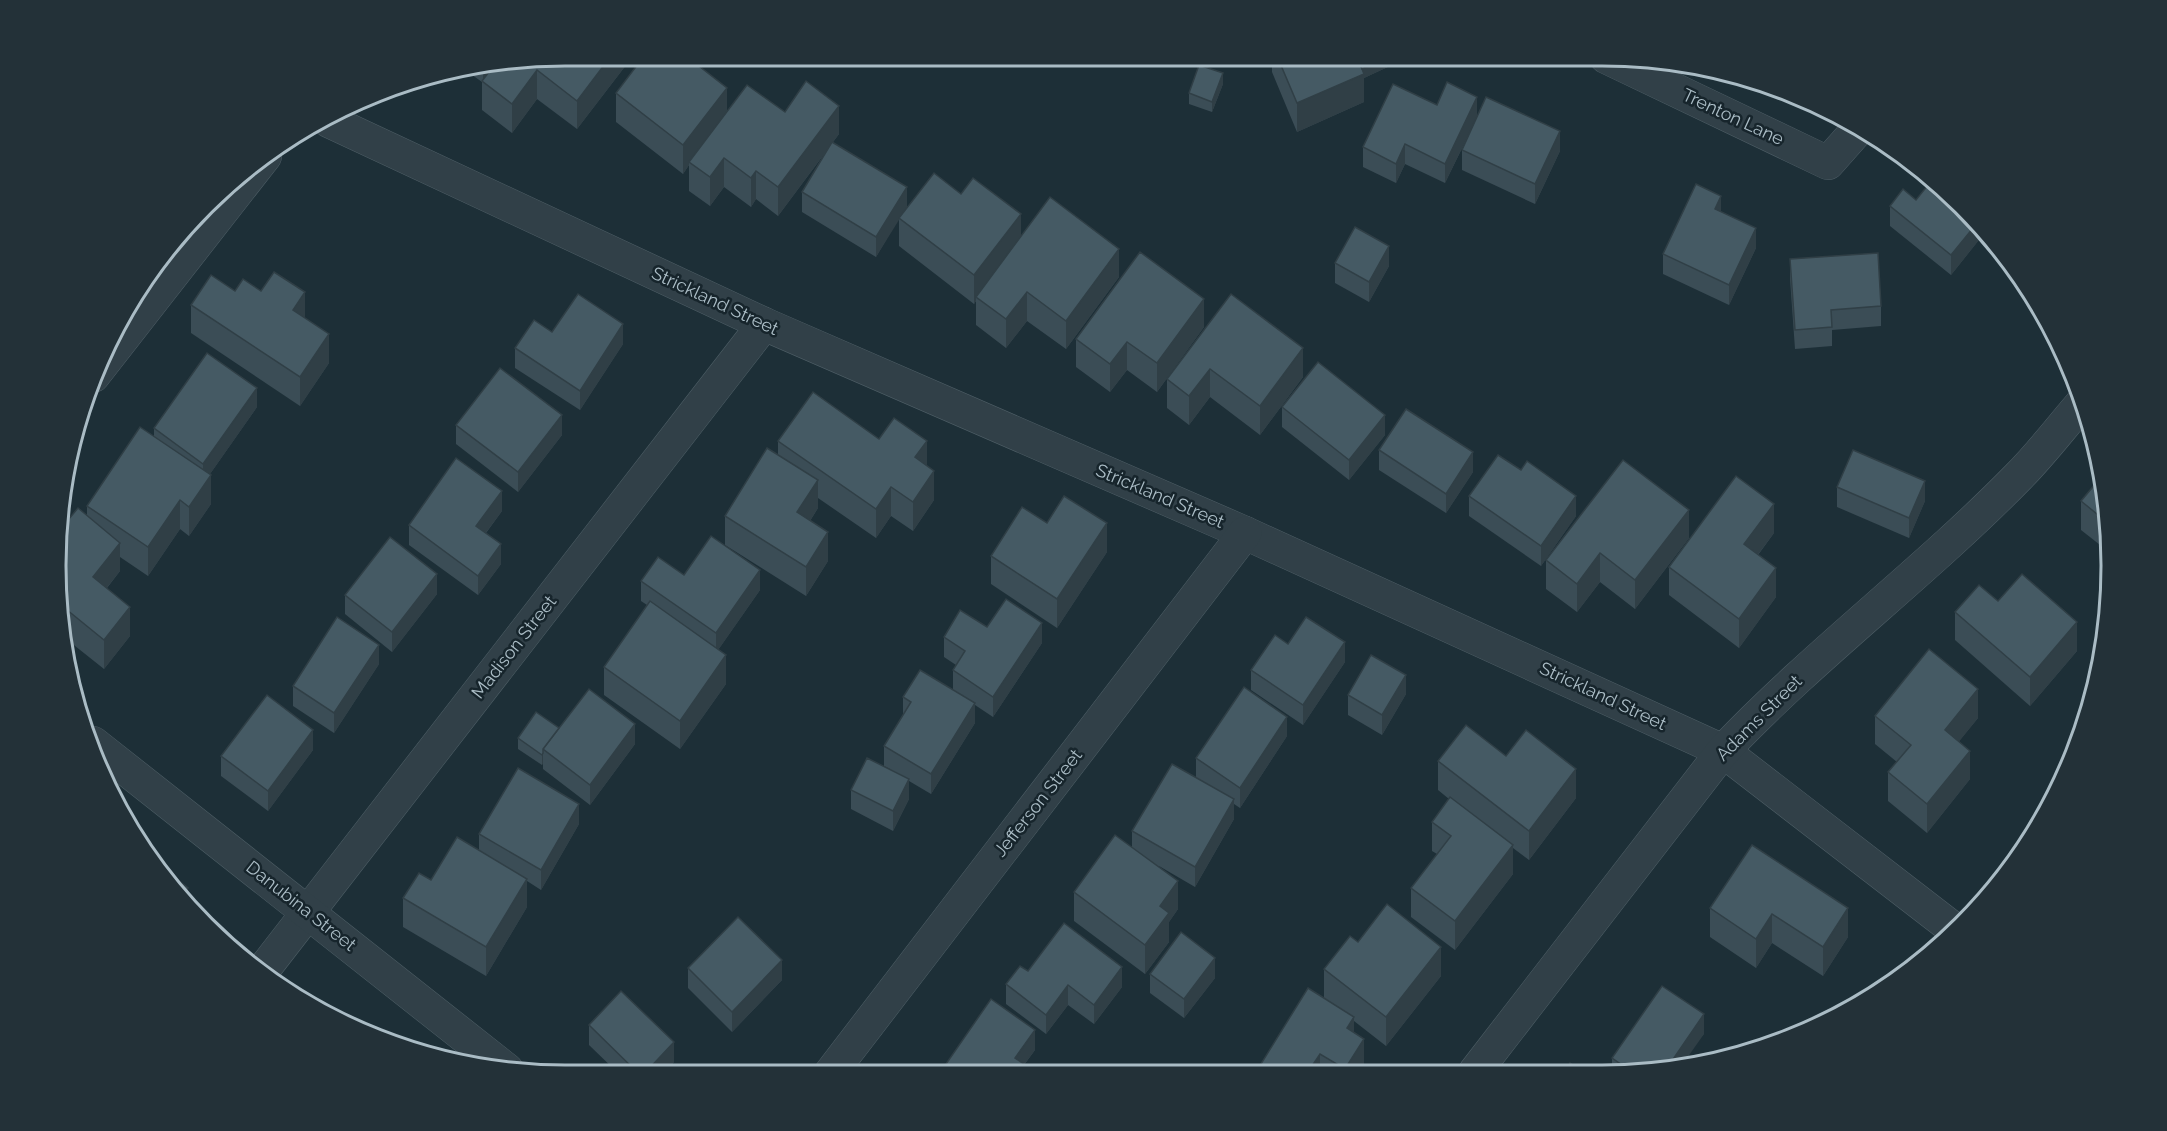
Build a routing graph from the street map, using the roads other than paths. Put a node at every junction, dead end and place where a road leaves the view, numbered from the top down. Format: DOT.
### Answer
graph roads {
  1 [pos="1626,67"];
  2 [pos="334,124"];
  3 [pos="1853,134"];
  4 [pos="243,184"];
  5 [pos="764,324"];
  6 [pos="119,342"];
  7 [pos="2076,410"];
  8 [pos="1245,533"];
  9 [pos="101,750"];
  10 [pos="1723,751"];
  11 [pos="309,912"];
  12 [pos="1948,925"];
  13 [pos="266,966"];
  14 [pos="494,1060"];
  15 [pos="837,1065"];
  16 [pos="1480,1065"];
  1 -- 3 [label="street, Trenton Lane"];
  2 -- 5 [label="street, Strickland Street"];
  4 -- 6 [label="street"];
  5 -- 8 [label="street, Strickland Street"];
  5 -- 11 [label="street, Madison Street"];
  7 -- 10 [label="street, Adams Street"];
  8 -- 10 [label="street, Strickland Street"];
  8 -- 15 [label="street, Jefferson Street"];
  9 -- 11 [label="street, Danubina Street"];
  10 -- 12 [label="street, Strickland Street"];
  10 -- 16 [label="street, Adams Street"];
  11 -- 13 [label="street, Madison Street"];
  11 -- 14 [label="street, Danubina Street"];
}
